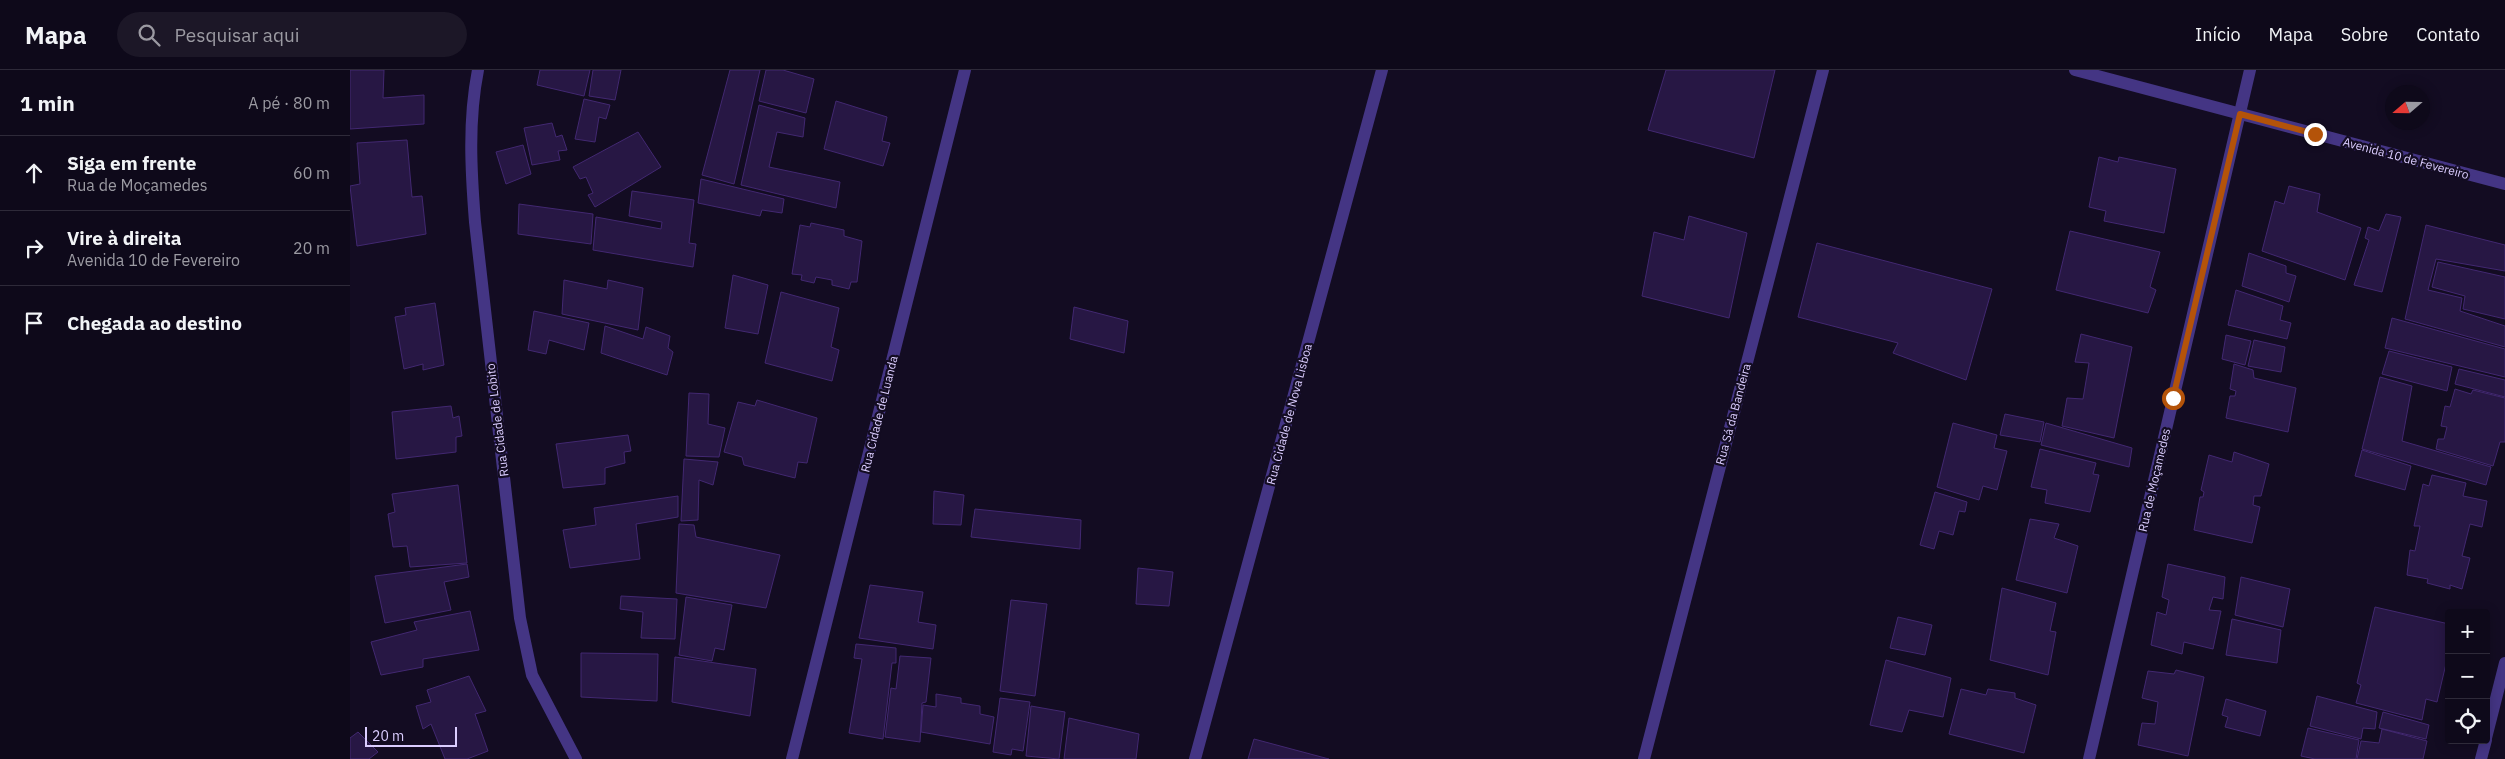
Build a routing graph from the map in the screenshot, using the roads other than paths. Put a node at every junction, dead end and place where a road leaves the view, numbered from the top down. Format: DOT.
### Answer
graph roads {
  1 [pos="478,70"];
  2 [pos="965,70"];
  3 [pos="1382,70"];
  4 [pos="1823,70"];
  5 [pos="2075,70"];
  6 [pos="2250,70"];
  7 [pos="2240,114"];
  8 [pos="2505,184"];
  9 [pos="2505,663"];
  10 [pos="2490,723"];
  11 [pos="2485,744"];
  12 [pos="576,759"];
  13 [pos="792,759"];
  14 [pos="1195,759"];
  15 [pos="1644,759"];
  16 [pos="2089,759"];
  17 [pos="2481,759"];
  1 -- 12 [label="street, Rua Cidade de Lobito"];
  2 -- 13 [label="street, Rua Cidade de Luanda"];
  3 -- 14 [label="street, Rua Cidade de Nova Lisboa"];
  4 -- 15 [label="street, Rua Sá da Bandeira"];
  5 -- 7 [label="street, Avenida 10 de Fevereiro"];
  6 -- 7 [label="street, Rua de Moçamedes"];
  7 -- 8 [label="street, Avenida 10 de Fevereiro"];
  7 -- 16 [label="street, Rua de Moçamedes"];
  9 -- 10 [label="street"];
  11 -- 17 [label="street"];
}
